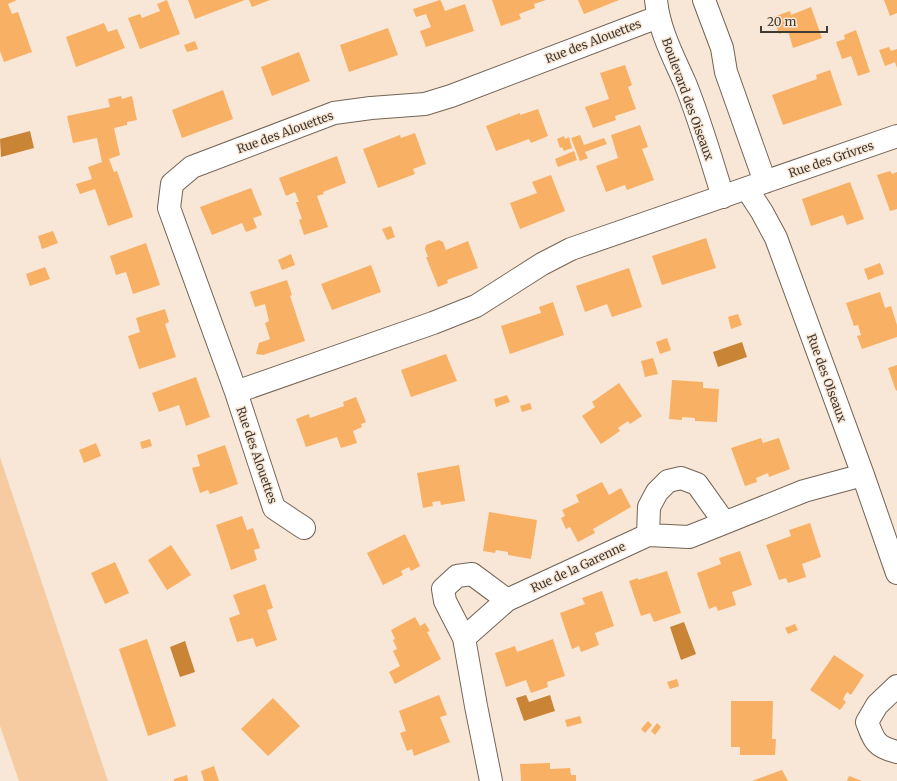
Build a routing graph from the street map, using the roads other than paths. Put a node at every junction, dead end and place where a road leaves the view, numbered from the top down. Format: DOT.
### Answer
graph roads {
  1 [pos="704,0"];
  2 [pos="657,8"];
  3 [pos="897,136"];
  4 [pos="756,185"];
  5 [pos="723,197"];
  6 [pos="236,392"];
  7 [pos="862,474"];
  8 [pos="724,522"];
  9 [pos="304,528"];
  10 [pos="648,535"];
  11 [pos="897,573"];
  12 [pos="507,600"];
  13 [pos="464,638"];
  14 [pos="897,686"];
  15 [pos="897,752"];
  16 [pos="491,781"];
  1 -- 4 [label="street"];
  2 -- 5 [label="street, Boulevard des Oiseaux"];
  2 -- 6 [label="street, Rue des Alouettes"];
  3 -- 4 [label="street, Rue des Grivres"];
  4 -- 5 [label="street, Rue des Grivres"];
  4 -- 7 [label="street, Rue des OIseaux"];
  5 -- 6 [label="street, Rue des Alouettes"];
  6 -- 9 [label="street, Rue des Alouettes"];
  7 -- 8 [label="street, Rue de la Garenne"];
  7 -- 11 [label="street, Rue des OIseaux"];
  8 -- 10 [label="street, Rue de la Garenne"];
  8 -- 10 [label="street"];
  10 -- 12 [label="street, Rue de la Garenne"];
  12 -- 13 [label="street, Rue de la Garenne"];
  12 -- 13 [label="street"];
  13 -- 16 [label="street"];
  14 -- 15 [label="street"];
}
